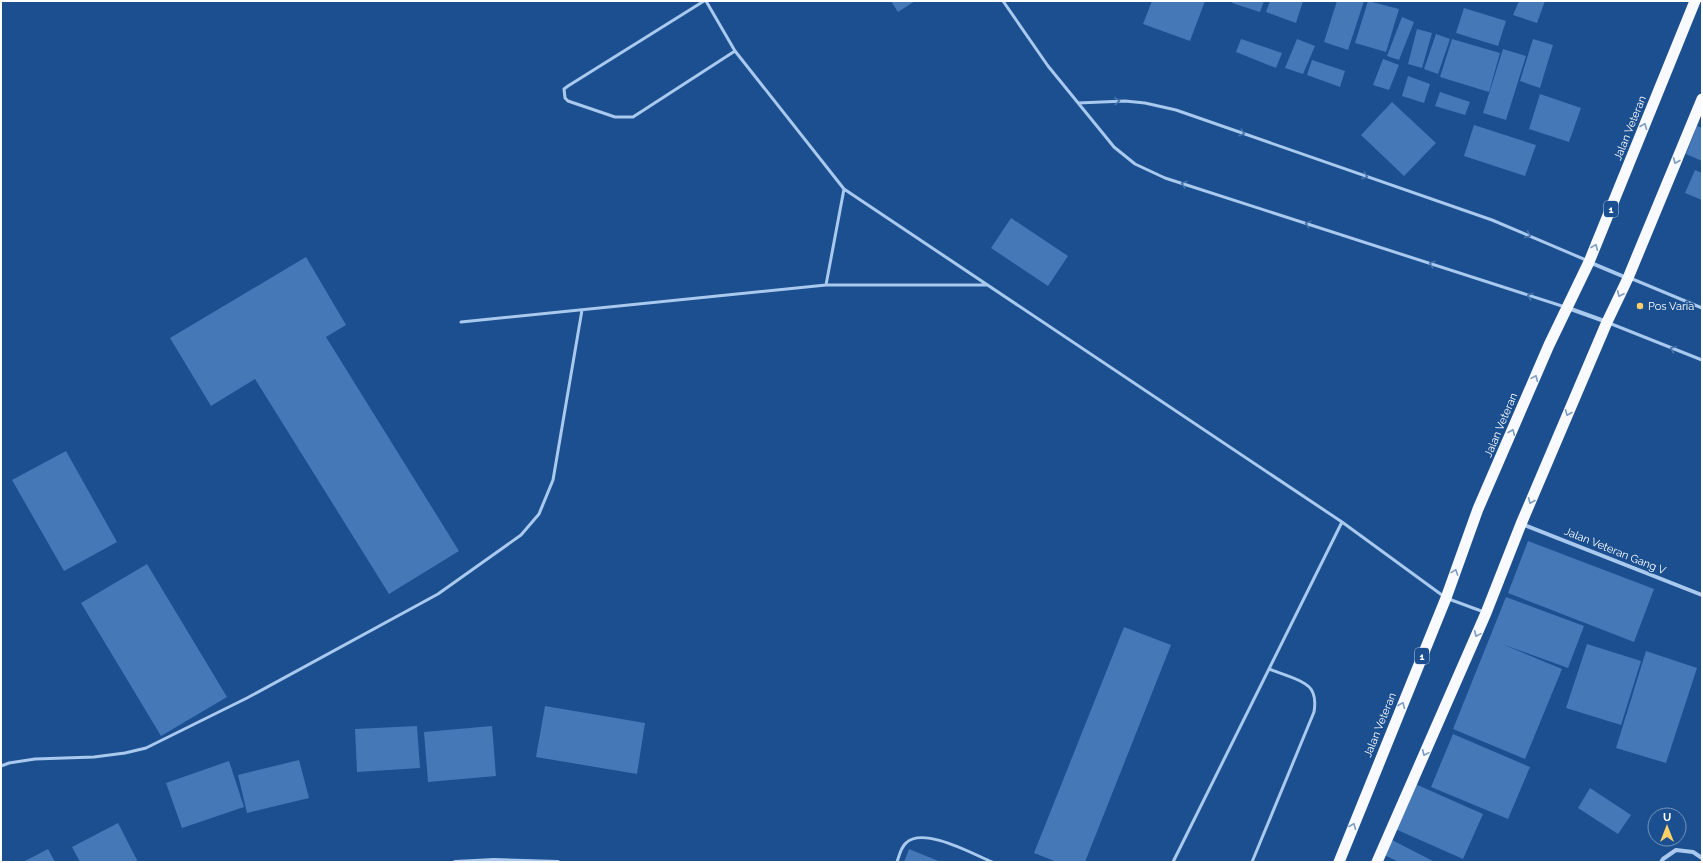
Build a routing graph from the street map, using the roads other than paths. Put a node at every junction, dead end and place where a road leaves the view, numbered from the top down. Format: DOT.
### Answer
graph roads {
  1 [pos="705,1"];
  2 [pos="1003,1"];
  3 [pos="1695,1"];
  4 [pos="735,51"];
  5 [pos="1702,99"];
  6 [pos="1078,103"];
  7 [pos="844,189"];
  8 [pos="1589,262"];
  9 [pos="1628,278"];
  10 [pos="826,285"];
  11 [pos="988,285"];
  12 [pos="1568,308"];
  13 [pos="1702,308"];
  14 [pos="582,310"];
  15 [pos="461,322"];
  16 [pos="1607,322"];
  17 [pos="1702,360"];
  18 [pos="1342,522"];
  19 [pos="1521,524"];
  20 [pos="1702,595"];
  21 [pos="1446,598"];
  22 [pos="1486,613"];
  23 [pos="1269,669"];
  24 [pos="1,766"];
  25 [pos="1702,858"];
  26 [pos="455,862"];
  27 [pos="558,862"];
  28 [pos="897,862"];
  29 [pos="992,862"];
  30 [pos="1173,862"];
  31 [pos="1252,862"];
  32 [pos="1339,862"];
  33 [pos="1377,862"];
  34 [pos="1661,862"];
  1 -- 4 [label="lane"];
  1 -- 4 [label="lane"];
  2 -- 6 [label="lane"];
  8 -- 3 [label="highway, Jalan Veteran / 1, one-way"];
  4 -- 7 [label="lane"];
  5 -- 9 [label="highway, one-way"];
  6 -- 8 [label="lane, one-way"];
  12 -- 6 [label="lane, one-way"];
  7 -- 10 [label="lane"];
  7 -- 11 [label="lane"];
  8 -- 9 [label="street"];
  8 -- 12 [label="highway, Jalan Veteran / 1"];
  9 -- 13 [label="lane"];
  9 -- 16 [label="highway, one-way"];
  10 -- 11 [label="lane"];
  10 -- 14 [label="lane"];
  11 -- 18 [label="lane"];
  12 -- 16 [label="street"];
  21 -- 12 [label="highway, Jalan Veteran / 1, one-way"];
  14 -- 15 [label="lane"];
  14 -- 24 [label="lane"];
  17 -- 16 [label="lane, one-way"];
  16 -- 19 [label="highway, one-way"];
  18 -- 21 [label="lane"];
  18 -- 23 [label="lane"];
  19 -- 20 [label="street, Jalan Veteran Gang V"];
  19 -- 22 [label="highway"];
  21 -- 22 [label="lane"];
  32 -- 21 [label="highway, Jalan Veteran / 1, one-way"];
  22 -- 33 [label="highway, one-way"];
  23 -- 30 [label="lane"];
  23 -- 31 [label="lane"];
  25 -- 34 [label="street"];
  26 -- 27 [label="street"];
  28 -- 29 [label="lane"];
}
